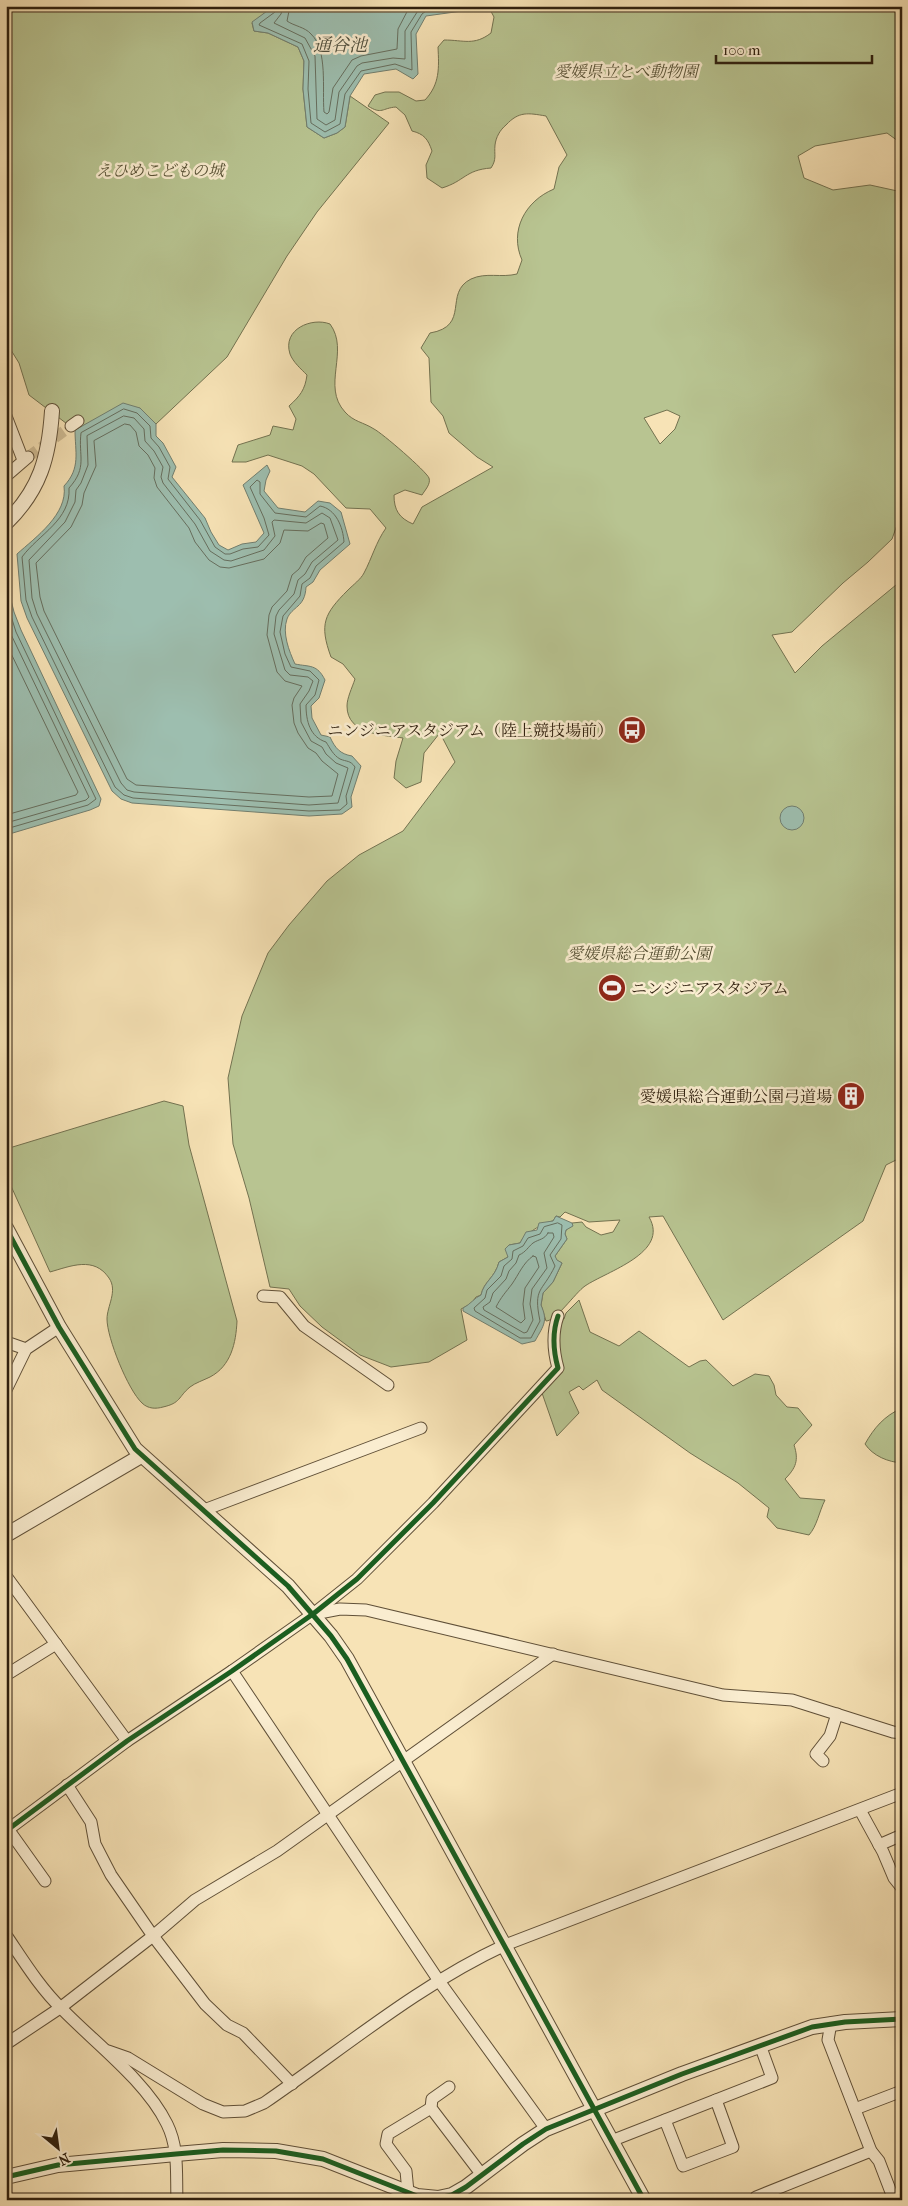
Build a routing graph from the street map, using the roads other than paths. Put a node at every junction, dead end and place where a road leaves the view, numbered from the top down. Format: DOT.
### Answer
graph roads {
  1 [pos="52,410"];
  2 [pos="6,416"];
  3 [pos="6,476"];
  4 [pos="6,523"];
  5 [pos="6,1228"];
  6 [pos="263,1296"];
  7 [pos="558,1316"];
  8 [pos="59,1327"];
  9 [pos="6,1342"];
  10 [pos="26,1349"];
  11 [pos="388,1385"];
  12 [pos="6,1390"];
  13 [pos="421,1428"];
  14 [pos="138,1452"];
  15 [pos="204,1510"];
  16 [pos="6,1535"];
  17 [pos="6,1576"];
  18 [pos="313,1614"];
  19 [pos="56,1644"];
  20 [pos="553,1654"];
  21 [pos="232,1671"];
  22 [pos="6,1675"];
  23 [pos="837,1714"];
  24 [pos="902,1733"];
  25 [pos="127,1741"];
  26 [pos="817,1754"];
  27 [pos="404,1761"];
  28 [pos="67,1785"];
  29 [pos="902,1793"];
  30 [pos="860,1810"];
  31 [pos="327,1814"];
  32 [pos="7,1830"];
  33 [pos="902,1835"];
  34 [pos="879,1845"];
  35 [pos="45,1881"];
  36 [pos="902,1888"];
  37 [pos="6,1936"];
  38 [pos="153,1936"];
  39 [pos="505,1945"];
  40 [pos="439,1980"];
  41 [pos="60,2008"];
  42 [pos="902,2019"];
  43 [pos="831,2023"];
  44 [pos="6,2044"];
  45 [pos="760,2045"];
  46 [pos="108,2051"];
  47 [pos="292,2084"];
  48 [pos="449,2087"];
  49 [pos="902,2091"];
  50 [pos="716,2100"];
  51 [pos="431,2108"];
  52 [pos="593,2109"];
  53 [pos="855,2109"];
  54 [pos="665,2120"];
  55 [pos="546,2129"];
  56 [pos="611,2141"];
  57 [pos="871,2151"];
  58 [pos="176,2154"];
  59 [pos="482,2175"];
  60 [pos="6,2177"];
  61 [pos="408,2192"];
  62 [pos="896,2193"];
  63 [pos="176,2200"];
  64 [pos="644,2200"];
  65 [pos="757,2200"];
  1 -- 4 [label="street"];
  2 -- 3 [label="street"];
  5 -- 8 [label="street"];
  6 -- 11 [label="street"];
  7 -- 18 [label="street"];
  8 -- 10 [label="street"];
  8 -- 14 [label="street"];
  9 -- 10 [label="street"];
  10 -- 12 [label="street"];
  13 -- 15 [label="street"];
  14 -- 15 [label="street"];
  14 -- 16 [label="street"];
  15 -- 18 [label="street"];
  17 -- 19 [label="street"];
  18 -- 20 [label="street"];
  18 -- 21 [label="street"];
  18 -- 27 [label="street"];
  19 -- 22 [label="street"];
  19 -- 25 [label="street"];
  20 -- 23 [label="street"];
  20 -- 27 [label="street"];
  21 -- 25 [label="street"];
  21 -- 31 [label="street"];
  23 -- 24 [label="street"];
  23 -- 26 [label="street"];
  25 -- 28 [label="street"];
  27 -- 31 [label="street"];
  27 -- 39 [label="street"];
  28 -- 32 [label="street"];
  28 -- 38 [label="street"];
  29 -- 30 [label="street"];
  30 -- 34 [label="street"];
  30 -- 39 [label="street"];
  31 -- 38 [label="street"];
  31 -- 40 [label="street"];
  32 -- 35 [label="street"];
  33 -- 34 [label="street"];
  34 -- 36 [label="street"];
  37 -- 41 [label="street"];
  38 -- 41 [label="street"];
  38 -- 47 [label="street"];
  39 -- 40 [label="street"];
  39 -- 52 [label="street"];
  40 -- 47 [label="street"];
  40 -- 55 [label="street"];
  41 -- 44 [label="street"];
  41 -- 46 [label="street"];
  42 -- 43 [label="street"];
  43 -- 45 [label="street"];
  43 -- 53 [label="street"];
  45 -- 50 [label="street"];
  45 -- 52 [label="street"];
  46 -- 47 [label="street"];
  46 -- 58 [label="street"];
  48 -- 51 [label="street"];
  49 -- 53 [label="street"];
  50 -- 54 [label="street"];
  50 -- 54 [label="street"];
  51 -- 59 [label="street"];
  51 -- 61 [label="street"];
  52 -- 55 [label="street"];
  52 -- 56 [label="street"];
  53 -- 57 [label="street"];
  54 -- 56 [label="street"];
  55 -- 59 [label="street"];
  56 -- 64 [label="street"];
  57 -- 62 [label="street"];
  57 -- 65 [label="street"];
  58 -- 60 [label="street"];
  58 -- 61 [label="street"];
  58 -- 63 [label="street"];
  59 -- 61 [label="street"];
}
